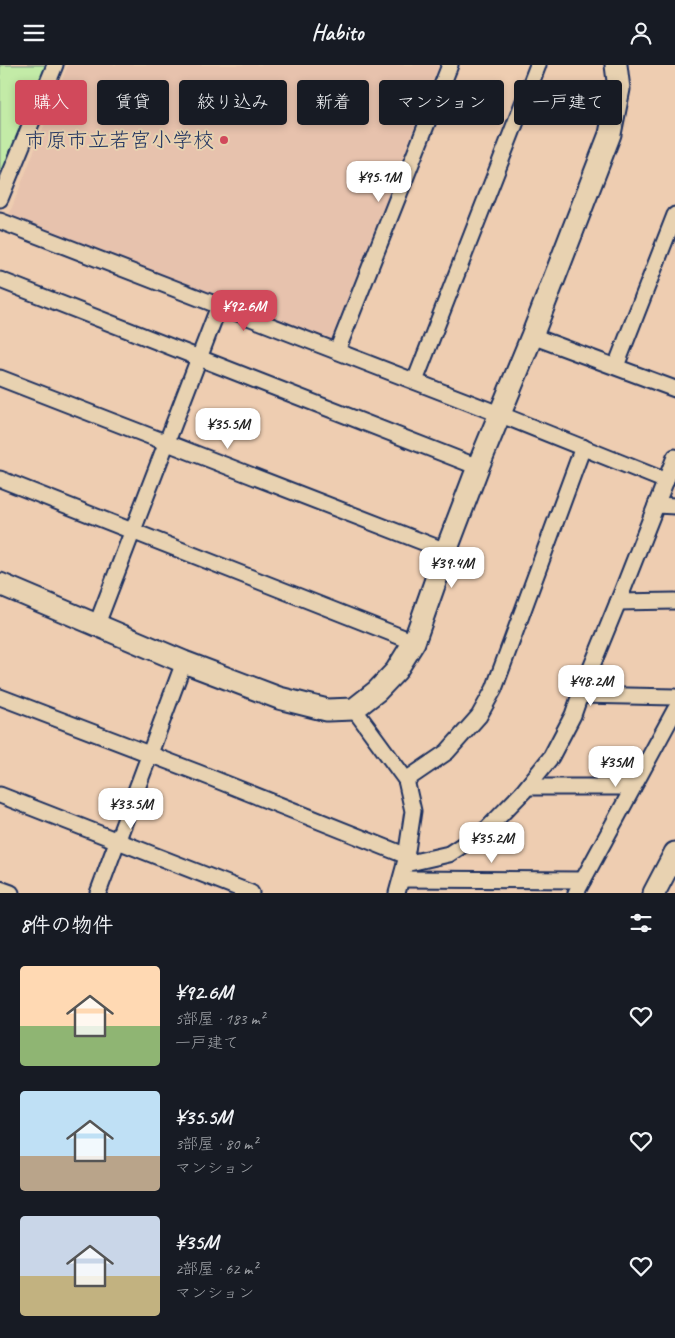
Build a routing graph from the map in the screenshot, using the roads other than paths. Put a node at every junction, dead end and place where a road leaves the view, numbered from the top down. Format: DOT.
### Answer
graph roads {
  1 [pos="55,65"];
  2 [pos="450,65"];
  3 [pos="538,65"];
  4 [pos="616,65"];
  5 [pos="0,199"];
  6 [pos="675,215"];
  7 [pos="0,221"];
  8 [pos="0,280"];
  9 [pos="220,306"];
  10 [pos="532,336"];
  11 [pos="337,351"];
  12 [pos="200,358"];
  13 [pos="616,366"];
  14 [pos="0,377"];
  15 [pos="415,381"];
  16 [pos="675,389"];
  17 [pos="499,414"];
  18 [pos="167,443"];
  19 [pos="584,447"];
  20 [pos="675,457"];
  21 [pos="478,467"];
  22 [pos="0,479"];
  23 [pos="666,481"];
  24 [pos="656,505"];
  25 [pos="675,506"];
  26 [pos="133,531"];
  27 [pos="446,551"];
  28 [pos="0,584"];
  29 [pos="675,601"];
  30 [pos="618,602"];
  31 [pos="97,625"];
  32 [pos="414,642"];
  33 [pos="184,661"];
  34 [pos="580,695"];
  35 [pos="0,697"];
  36 [pos="675,697"];
  37 [pos="354,709"];
  38 [pos="675,710"];
  39 [pos="150,755"];
  40 [pos="406,781"];
  41 [pos="528,787"];
  42 [pos="633,787"];
  43 [pos="0,795"];
  44 [pos="117,841"];
  45 [pos="675,853"];
  46 [pos="403,873"];
  47 [pos="579,886"];
  48 [pos="0,889"];
  49 [pos="11,893"];
  50 [pos="98,893"];
  51 [pos="251,893"];
  52 [pos="654,893"];
  1 -- 5 [label="street"];
  2 -- 11 [label="street"];
  3 -- 15 [label="street"];
  4 -- 10 [label="street"];
  6 -- 13 [label="street"];
  7 -- 9 [label="street"];
  8 -- 12 [label="street"];
  9 -- 11 [label="street"];
  9 -- 12 [label="street"];
  10 -- 13 [label="street"];
  10 -- 17 [label="street"];
  11 -- 15 [label="street"];
  12 -- 18 [label="street"];
  12 -- 21 [label="street"];
  13 -- 16 [label="street"];
  14 -- 18 [label="street"];
  15 -- 17 [label="street"];
  17 -- 19 [label="street"];
  17 -- 21 [label="street"];
  18 -- 26 [label="street"];
  18 -- 27 [label="street"];
  19 -- 23 [label="street"];
  19 -- 40 [label="street"];
  20 -- 23 [label="street"];
  21 -- 27 [label="street"];
  22 -- 26 [label="street"];
  23 -- 24 [label="street"];
  24 -- 25 [label="street"];
  24 -- 30 [label="street"];
  26 -- 31 [label="street"];
  26 -- 32 [label="street"];
  27 -- 32 [label="street"];
  28 -- 31 [label="street"];
  29 -- 30 [label="street"];
  30 -- 34 [label="street"];
  31 -- 33 [label="street"];
  32 -- 37 [label="street"];
  33 -- 37 [label="street"];
  33 -- 39 [label="street"];
  34 -- 36 [label="street"];
  34 -- 41 [label="street"];
  35 -- 39 [label="street"];
  37 -- 40 [label="street"];
  38 -- 42 [label="street"];
  39 -- 44 [label="street"];
  39 -- 46 [label="street"];
  40 -- 46 [label="street"];
  41 -- 42 [label="street"];
  41 -- 46 [label="street"];
  42 -- 47 [label="street"];
  43 -- 44 [label="street"];
  44 -- 50 [label="street"];
  44 -- 51 [label="street"];
  45 -- 52 [label="street"];
  46 -- 47 [label="street"];
  48 -- 49 [label="street"];
}
